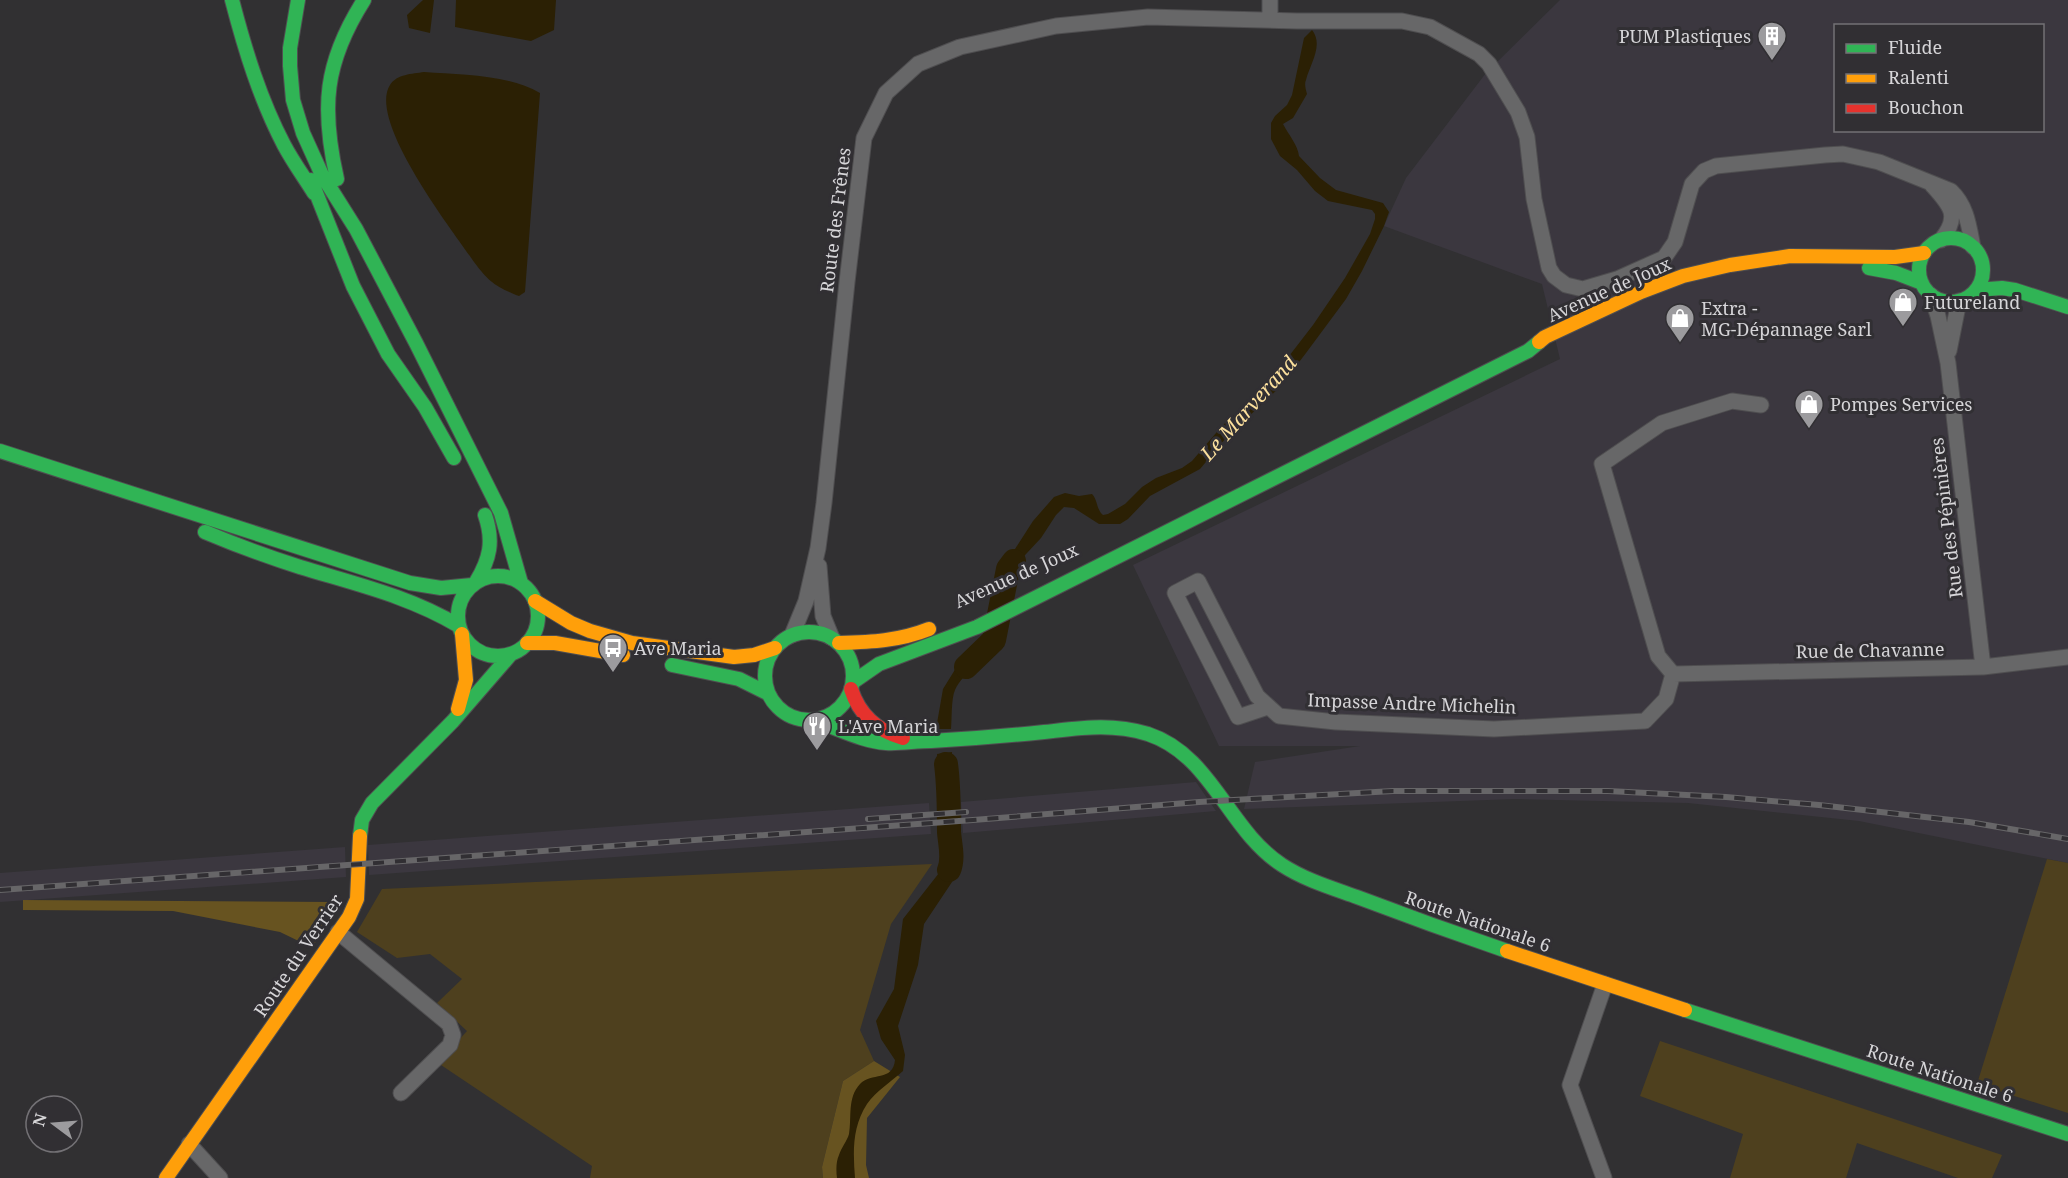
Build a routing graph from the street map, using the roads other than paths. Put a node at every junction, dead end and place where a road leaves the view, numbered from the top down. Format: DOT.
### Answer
graph roads {
  1 [pos="232,0"];
  2 [pos="290,0"];
  3 [pos="298,0"];
  4 [pos="364,0"];
  5 [pos="1270,0"];
  6 [pos="1270,20"];
  7 [pos="1930,183"];
  8 [pos="318,200"];
  9 [pos="356,229"];
  10 [pos="1941,240"];
  11 [pos="1924,253"];
  12 [pos="1977,254"];
  13 [pos="1806,270"];
  14 [pos="1997,270"];
  15 [pos="1773,273"];
  16 [pos="2012,276"];
  17 [pos="1927,289"];
  18 [pos="1976,290"];
  19 [pos="2068,294"];
  20 [pos="1959,301"];
  21 [pos="2068,307"];
  22 [pos="1528,351"];
  23 [pos="1948,363"];
  24 [pos="1761,405"];
  25 [pos="0,451"];
  26 [pos="0,465"];
  27 [pos="461,472"];
  28 [pos="478,502"];
  29 [pos="818,548"];
  30 [pos="521,583"];
  31 [pos="474,584"];
  32 [pos="1021,600"];
  33 [pos="535,602"];
  34 [pos="461,630"];
  35 [pos="792,635"];
  36 [pos="836,641"];
  37 [pos="527,643"];
  38 [pos="775,648"];
  39 [pos="511,654"];
  40 [pos="633,657"];
  41 [pos="2068,657"];
  42 [pos="654,661"];
  43 [pos="1983,667"];
  44 [pos="1673,674"];
  45 [pos="852,686"];
  46 [pos="769,694"];
  47 [pos="1268,707"];
  48 [pos="453,720"];
  49 [pos="812,720"];
  50 [pos="920,741"];
  51 [pos="338,932"];
  52 [pos="1605,984"];
  53 [pos="401,1093"];
  54 [pos="2068,1134"];
  55 [pos="189,1144"];
  56 [pos="166,1178"];
  57 [pos="220,1178"];
  58 [pos="1604,1178"];
  1 -- 8 [label="main road"];
  2 -- 8 [label="main road"];
  3 -- 9 [label="main road"];
  4 -- 9 [label="main road"];
  5 -- 6 [label="street"];
  6 -- 7 [label="street, Route des Frênes"];
  6 -- 29 [label="street, Route des Frênes"];
  7 -- 10 [label="street, Route des Frênes"];
  7 -- 12 [label="street, Route des Frênes"];
  8 -- 27 [label="main road"];
  9 -- 30 [label="main road"];
  10 -- 11 [label="main road"];
  10 -- 12 [label="main road"];
  11 -- 17 [label="main road"];
  11 -- 22 [label="main road, Avenue de Joux"];
  12 -- 14 [label="main road"];
  12 -- 18 [label="main road"];
  13 -- 17 [label="main road"];
  15 -- 22 [label="main road, Avenue de Joux"];
  16 -- 19 [label="main road"];
  17 -- 20 [label="main road"];
  17 -- 23 [label="street, Rue des Pépinières"];
  18 -- 20 [label="main road"];
  18 -- 21 [label="main road"];
  20 -- 23 [label="street, Rue des Pépinières"];
  22 -- 32 [label="main road, Avenue de Joux"];
  23 -- 43 [label="street, Rue des Pépinières"];
  24 -- 44 [label="street"];
  25 -- 31 [label="main road"];
  26 -- 34 [label="main road"];
  28 -- 31 [label="main road"];
  29 -- 35 [label="street, Route des Frênes"];
  29 -- 36 [label="street, Route des Frênes"];
  30 -- 31 [label="main road"];
  30 -- 33 [label="main road"];
  31 -- 34 [label="main road"];
  32 -- 36 [label="main road, Avenue de Joux"];
  32 -- 45 [label="main road, Avenue de Joux"];
  33 -- 37 [label="main road"];
  33 -- 38 [label="main road"];
  34 -- 39 [label="main road"];
  34 -- 48 [label="main road, Route du Verrier"];
  35 -- 36 [label="main road"];
  35 -- 38 [label="main road"];
  36 -- 45 [label="main road"];
  37 -- 39 [label="main road"];
  37 -- 40 [label="main road"];
  38 -- 46 [label="main road"];
  39 -- 48 [label="main road, Route du Verrier"];
  41 -- 43 [label="street, Rue de Chavanne"];
  42 -- 46 [label="main road"];
  43 -- 44 [label="street, Rue de Chavanne"];
  44 -- 47 [label="street, Impasse Andre Michelin"];
  45 -- 49 [label="main road"];
  45 -- 50 [label="main road, Route Nationale 6"];
  46 -- 49 [label="main road"];
  47 -- 47 [label="street"];
  48 -- 51 [label="main road, Route du Verrier"];
  49 -- 50 [label="main road, Route Nationale 6"];
  50 -- 52 [label="main road, Route Nationale 6"];
  51 -- 53 [label="street"];
  51 -- 55 [label="main road, Route du Verrier"];
  52 -- 54 [label="main road, Route Nationale 6"];
  52 -- 58 [label="street"];
  55 -- 56 [label="main road, Route du Verrier"];
  55 -- 57 [label="street"];
}
